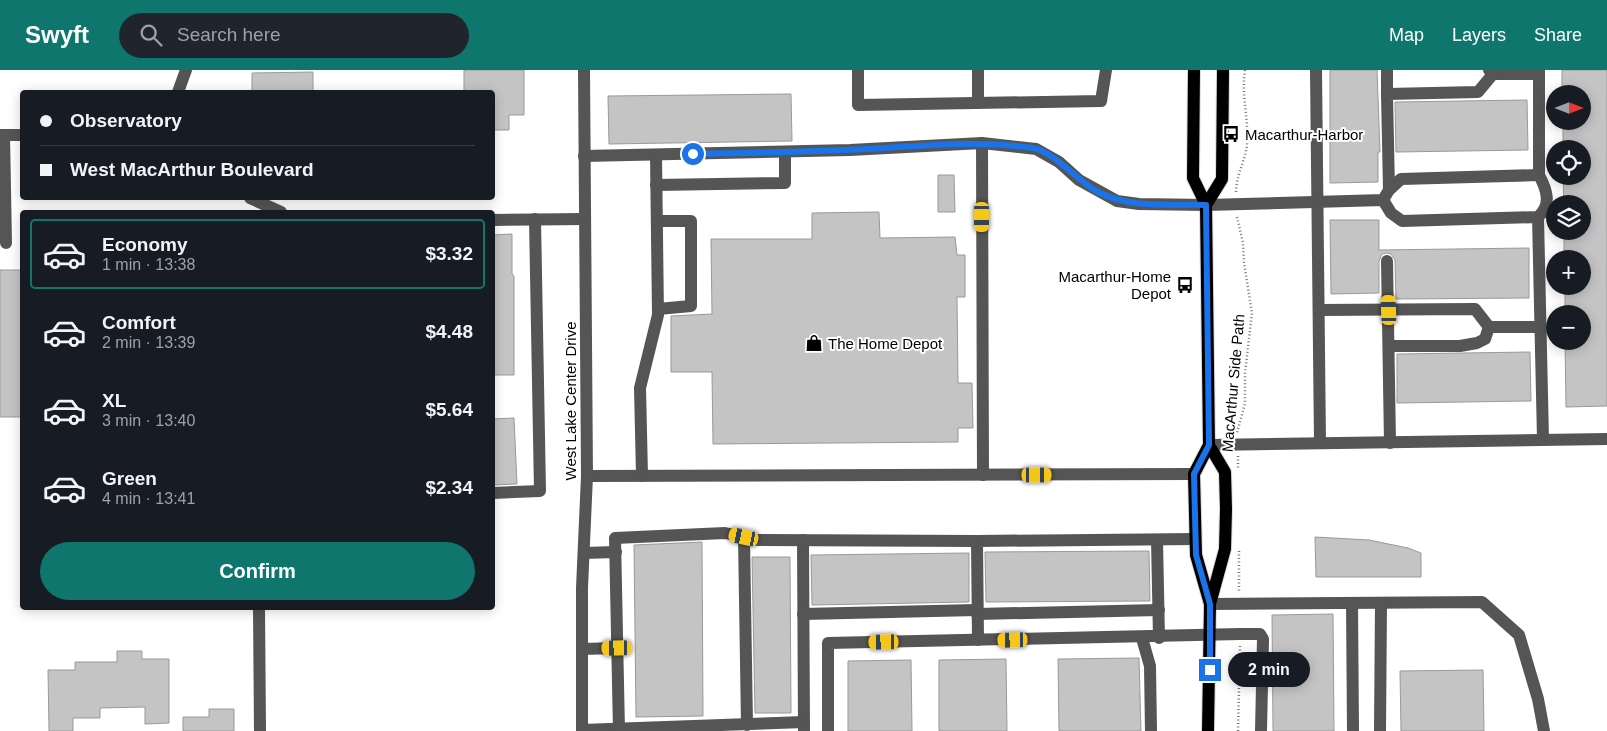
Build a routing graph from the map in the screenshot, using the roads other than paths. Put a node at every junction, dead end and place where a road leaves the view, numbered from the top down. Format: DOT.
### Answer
graph roads {
  1 [pos="186,70"];
  2 [pos="584,70"];
  3 [pos="858,70"];
  4 [pos="978,70"];
  5 [pos="1106,70"];
  6 [pos="1194,70"];
  7 [pos="1223,70"];
  8 [pos="1316,70"];
  9 [pos="1387,70"];
  10 [pos="1491,72"];
  11 [pos="1539,72"];
  12 [pos="179,90"];
  13 [pos="1387,94"];
  14 [pos="978,103"];
  15 [pos="2,135"];
  16 [pos="20,135"];
  17 [pos="982,143"];
  18 [pos="786,152"];
  19 [pos="656,155"];
  20 [pos="584,156"];
  21 [pos="1539,175"];
  22 [pos="656,185"];
  23 [pos="1386,195"];
  24 [pos="254,200"];
  25 [pos="1318,202"];
  26 [pos="1206,205"];
  27 [pos="277,210"];
  28 [pos="1538,217"];
  29 [pos="535,219"];
  30 [pos="585,219"];
  31 [pos="495,220"];
  32 [pos="657,221"];
  33 [pos="6,243"];
  34 [pos="1387,261"];
  35 [pos="658,309"];
  36 [pos="1319,310"];
  37 [pos="1389,310"];
  38 [pos="1489,327"];
  39 [pos="1540,327"];
  40 [pos="1389,346"];
  41 [pos="1607,438"];
  42 [pos="1543,439"];
  43 [pos="1390,443"];
  44 [pos="1320,444"];
  45 [pos="1209,445"];
  46 [pos="1194,474"];
  47 [pos="587,476"];
  48 [pos="642,476"];
  49 [pos="983,476"];
  50 [pos="495,493"];
  51 [pos="744,537"];
  52 [pos="1195,539"];
  53 [pos="803,540"];
  54 [pos="1158,540"];
  55 [pos="977,541"];
  56 [pos="616,552"];
  57 [pos="584,553"];
  58 [pos="1352,603"];
  59 [pos="1381,603"];
  60 [pos="1210,604"];
  61 [pos="259,610"];
  62 [pos="1159,610"];
  63 [pos="977,612"];
  64 [pos="803,614"];
  65 [pos="1211,636"];
  66 [pos="1142,638"];
  67 [pos="1159,638"];
  68 [pos="978,640"];
  69 [pos="617,648"];
  70 [pos="582,649"];
  71 [pos="747,725"];
  72 [pos="804,727"];
  73 [pos="582,730"];
  74 [pos="619,730"];
  75 [pos="260,731"];
  76 [pos="828,731"];
  77 [pos="1151,731"];
  78 [pos="1208,731"];
  79 [pos="1261,731"];
  80 [pos="1353,731"];
  81 [pos="1380,731"];
  82 [pos="1544,731"];
  1 -- 12 [label="street"];
  2 -- 20 [label="street, West Lake Center Drive"];
  3 -- 14 [label="street"];
  4 -- 14 [label="street"];
  5 -- 14 [label="street"];
  6 -- 26 [label="main road"];
  7 -- 26 [label="main road"];
  8 -- 25 [label="street"];
  9 -- 13 [label="street"];
  10 -- 11 [label="street"];
  10 -- 13 [label="street"];
  11 -- 21 [label="street"];
  13 -- 23 [label="street"];
  15 -- 16 [label="street"];
  15 -- 33 [label="street"];
  17 -- 18 [label="street"];
  17 -- 26 [label="street"];
  17 -- 49 [label="street"];
  18 -- 19 [label="street"];
  18 -- 22 [label="street"];
  19 -- 20 [label="street"];
  19 -- 22 [label="street"];
  20 -- 30 [label="street, West Lake Center Drive"];
  21 -- 23 [label="street"];
  21 -- 28 [label="street"];
  22 -- 32 [label="street"];
  23 -- 25 [label="street"];
  23 -- 28 [label="street"];
  24 -- 27 [label="street"];
  25 -- 26 [label="street"];
  25 -- 36 [label="street"];
  26 -- 45 [label="main road"];
  28 -- 39 [label="street"];
  29 -- 30 [label="street"];
  29 -- 31 [label="street"];
  29 -- 50 [label="street"];
  30 -- 47 [label="street, West Lake Center Drive"];
  32 -- 35 [label="street"];
  32 -- 35 [label="street"];
  34 -- 37 [label="street"];
  35 -- 48 [label="street"];
  36 -- 37 [label="street"];
  36 -- 44 [label="street"];
  37 -- 38 [label="street"];
  37 -- 40 [label="street"];
  38 -- 39 [label="street"];
  38 -- 40 [label="street"];
  39 -- 42 [label="street"];
  40 -- 43 [label="street"];
  41 -- 42 [label="street"];
  42 -- 43 [label="street"];
  43 -- 44 [label="street"];
  44 -- 45 [label="street"];
  45 -- 46 [label="main road"];
  45 -- 60 [label="main road"];
  46 -- 49 [label="street"];
  46 -- 52 [label="main road"];
  47 -- 48 [label="street"];
  47 -- 57 [label="street, West Lake Center Drive"];
  48 -- 49 [label="street"];
  51 -- 53 [label="street"];
  51 -- 56 [label="street"];
  51 -- 71 [label="street"];
  52 -- 54 [label="street"];
  52 -- 60 [label="main road"];
  53 -- 55 [label="street"];
  53 -- 64 [label="street"];
  54 -- 55 [label="street"];
  54 -- 62 [label="street"];
  55 -- 63 [label="street"];
  56 -- 57 [label="street"];
  56 -- 69 [label="street"];
  57 -- 70 [label="street, West Lake Center Drive"];
  58 -- 59 [label="street"];
  58 -- 60 [label="street"];
  58 -- 80 [label="street"];
  59 -- 81 [label="street"];
  59 -- 82 [label="street"];
  60 -- 65 [label="main road"];
  61 -- 75 [label="street"];
  62 -- 63 [label="street"];
  62 -- 67 [label="street"];
  63 -- 64 [label="street"];
  63 -- 68 [label="street"];
  64 -- 72 [label="street"];
  65 -- 67 [label="street"];
  65 -- 78 [label="main road"];
  65 -- 79 [label="street"];
  66 -- 67 [label="street"];
  66 -- 68 [label="street"];
  66 -- 77 [label="street"];
  68 -- 76 [label="street"];
  69 -- 70 [label="street"];
  69 -- 74 [label="street"];
  70 -- 73 [label="street, West Lake Center Drive"];
  71 -- 72 [label="street"];
  71 -- 74 [label="street"];
  73 -- 74 [label="street"];
}
